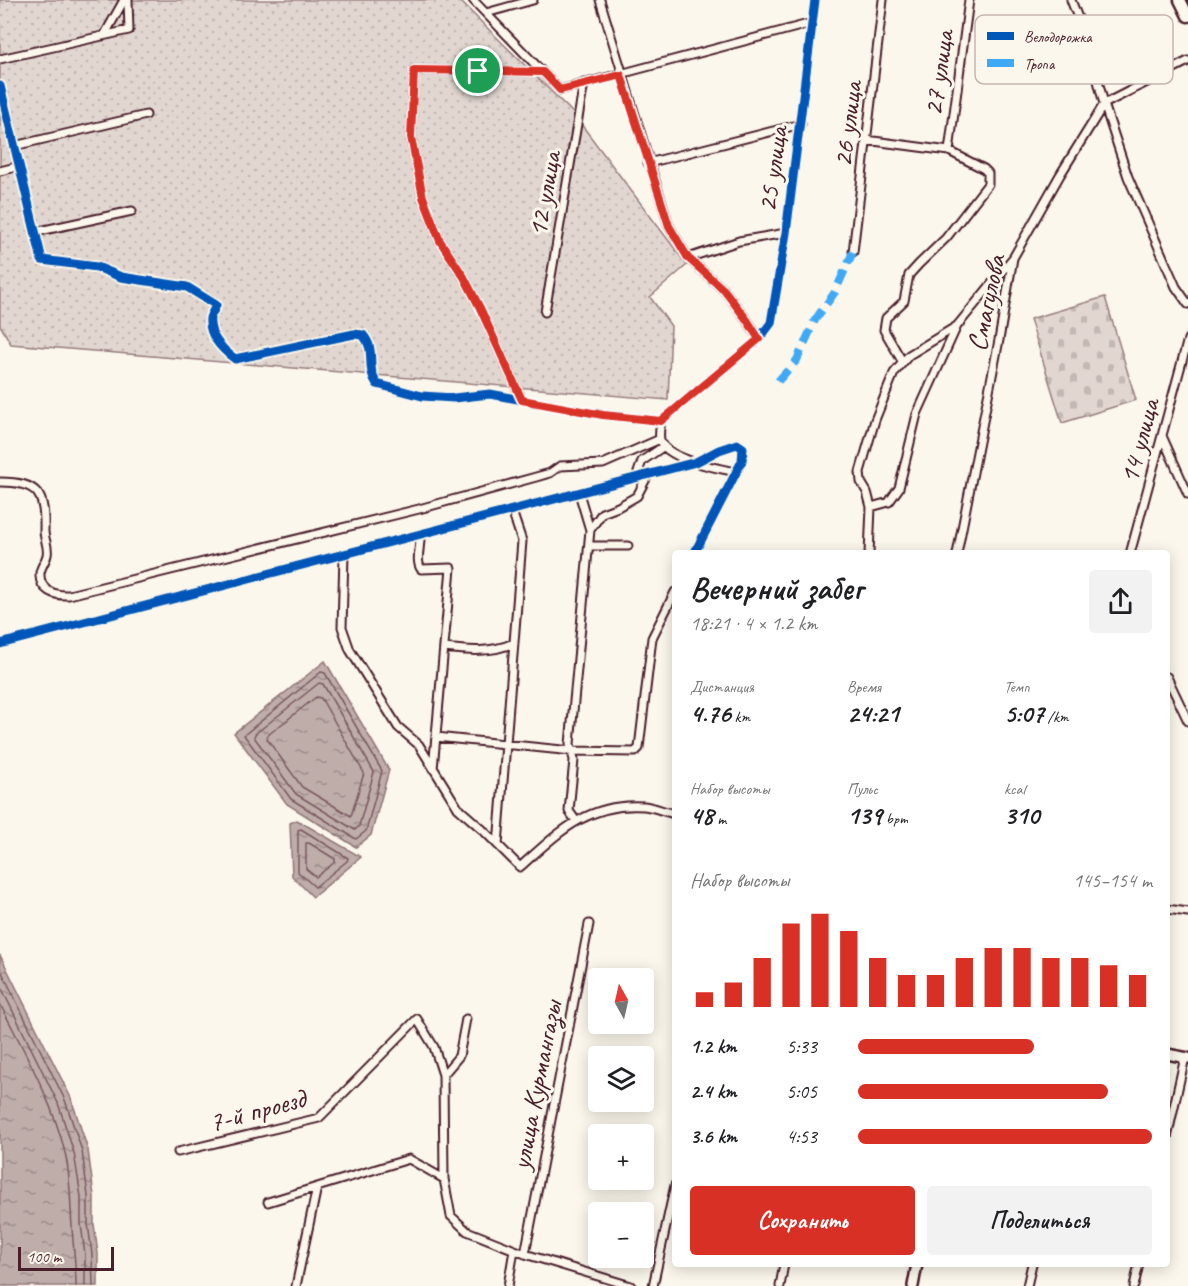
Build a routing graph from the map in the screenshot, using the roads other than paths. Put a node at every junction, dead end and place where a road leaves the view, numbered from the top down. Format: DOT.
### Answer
graph roads {
  1 [pos="126,0"];
  2 [pos="473,0"];
  3 [pos="533,0"];
  4 [pos="600,0"];
  5 [pos="815,0"];
  6 [pos="883,0"];
  7 [pos="969,0"];
  8 [pos="1071,0"];
  9 [pos="1180,0"];
  10 [pos="505,4"];
  11 [pos="486,14"];
  12 [pos="1077,15"];
  13 [pos="1188,16"];
  14 [pos="812,23"];
  15 [pos="105,34"];
  16 [pos="0,59"];
  17 [pos="1188,61"];
  18 [pos="1173,69"];
  19 [pos="543,72"];
  20 [pos="621,75"];
  21 [pos="584,83"];
  22 [pos="1099,84"];
  23 [pos="1143,84"];
  24 [pos="0,86"];
  25 [pos="1104,104"];
  26 [pos="146,115"];
  27 [pos="801,124"];
  28 [pos="866,140"];
  29 [pos="14,146"];
  30 [pos="949,151"];
  31 [pos="648,163"];
  32 [pos="20,166"];
  33 [pos="0,171"];
  34 [pos="132,211"];
  35 [pos="35,232"];
  36 [pos="786,233"];
  37 [pos="853,252"];
  38 [pos="688,258"];
  39 [pos="1013,258"];
  40 [pos="1188,303"];
  41 [pos="545,312"];
  42 [pos="957,326"];
  43 [pos="759,339"];
  44 [pos="1188,339"];
  45 [pos="902,361"];
  46 [pos="522,400"];
  47 [pos="661,421"];
  48 [pos="1162,436"];
  49 [pos="660,439"];
  50 [pos="664,446"];
  51 [pos="696,462"];
  52 [pos="736,472"];
  53 [pos="648,475"];
  54 [pos="636,478"];
  55 [pos="0,482"];
  56 [pos="579,493"];
  57 [pos="1188,494"];
  58 [pos="871,507"];
  59 [pos="512,511"];
  60 [pos="590,530"];
  61 [pos="420,535"];
  62 [pos="589,546"];
  63 [pos="628,546"];
  64 [pos="696,550"];
  65 [pos="869,550"];
  66 [pos="958,550"];
  67 [pos="1131,550"];
  68 [pos="344,555"];
  69 [pos="672,598"];
  70 [pos="514,643"];
  71 [pos="0,644"];
  72 [pos="444,648"];
  73 [pos="1170,683"];
  74 [pos="1187,716"];
  75 [pos="436,737"];
  76 [pos="507,744"];
  77 [pos="572,751"];
  78 [pos="433,769"];
  79 [pos="672,813"];
  80 [pos="576,821"];
  81 [pos="498,845"];
  82 [pos="1170,909"];
  83 [pos="1188,912"];
  84 [pos="589,924"];
  85 [pos="466,1019"];
  86 [pos="1170,1055"];
  87 [pos="1186,1058"];
  88 [pos="443,1075"];
  89 [pos="1170,1125"];
  90 [pos="178,1152"];
  91 [pos="444,1179"];
  92 [pos="317,1187"];
  93 [pos="672,1199"];
  94 [pos="268,1202"];
  95 [pos="514,1250"];
  96 [pos="525,1254"];
  97 [pos="783,1267"];
  98 [pos="916,1267"];
  99 [pos="1031,1267"];
  100 [pos="1138,1267"];
  101 [pos="296,1286"];
  102 [pos="508,1286"];
  103 [pos="631,1286"];
  104 [pos="653,1286"];
  105 [pos="780,1286"];
  106 [pos="913,1286"];
  107 [pos="1027,1286"];
  108 [pos="1134,1286"];
  1 -- 15 [label="street"];
  1 -- 15 [label="street"];
  2 -- 11 [label="street"];
  3 -- 10 [label="street"];
  4 -- 20 [label="street"];
  5 -- 14 [label="street, 25 улица"];
  6 -- 28 [label="street, 26 улица"];
  7 -- 30 [label="street, 27 улица"];
  8 -- 12 [label="street"];
  9 -- 13 [label="main road"];
  10 -- 11 [label="street"];
  11 -- 19 [label="street"];
  14 -- 20 [label="street"];
  14 -- 27 [label="street, 25 улица"];
  15 -- 16 [label="street"];
  17 -- 18 [label="street"];
  19 -- 21 [label="street"];
  19 -- 46 [label="street"];
  20 -- 21 [label="street"];
  20 -- 31 [label="street"];
  21 -- 41 [label="street, 12 улица"];
  22 -- 25 [label="street"];
  23 -- 25 [label="street"];
  24 -- 29 [label="street"];
  25 -- 39 [label="street, Смагулова"];
  25 -- 40 [label="street"];
  26 -- 29 [label="street"];
  27 -- 31 [label="street"];
  27 -- 36 [label="street, 25 улица"];
  28 -- 30 [label="street"];
  28 -- 37 [label="street, 26 улица"];
  29 -- 32 [label="street"];
  30 -- 45 [label="street"];
  31 -- 38 [label="street"];
  32 -- 33 [label="street"];
  32 -- 35 [label="street"];
  34 -- 35 [label="street"];
  35 -- 46 [label="street"];
  36 -- 38 [label="street"];
  36 -- 43 [label="street, 25 улица"];
  38 -- 43 [label="street"];
  39 -- 42 [label="street"];
  39 -- 66 [label="street, Смагулова"];
  42 -- 45 [label="street"];
  42 -- 58 [label="street"];
  43 -- 47 [label="street"];
  44 -- 48 [label="street, 14 улица"];
  45 -- 58 [label="street"];
  46 -- 47 [label="street"];
  47 -- 49 [label="street"];
  48 -- 57 [label="street"];
  48 -- 67 [label="street, 14 улица"];
  49 -- 50 [label="street"];
  49 -- 55 [label="street"];
  50 -- 51 [label="street"];
  50 -- 54 [label="street"];
  51 -- 52 [label="street"];
  51 -- 52 [label="street"];
  51 -- 53 [label="street"];
  52 -- 64 [label="street"];
  53 -- 54 [label="street"];
  53 -- 60 [label="street"];
  54 -- 56 [label="street"];
  56 -- 59 [label="street"];
  56 -- 60 [label="street"];
  58 -- 65 [label="street"];
  59 -- 61 [label="street"];
  59 -- 70 [label="street"];
  60 -- 62 [label="street"];
  61 -- 68 [label="street"];
  61 -- 72 [label="street"];
  62 -- 63 [label="street"];
  62 -- 77 [label="street"];
  68 -- 71 [label="street"];
  68 -- 78 [label="street"];
  69 -- 77 [label="street"];
  70 -- 72 [label="street"];
  70 -- 76 [label="street"];
  72 -- 75 [label="street"];
  73 -- 74 [label="street"];
  75 -- 76 [label="street"];
  75 -- 78 [label="street"];
  76 -- 77 [label="street"];
  76 -- 81 [label="street"];
  77 -- 80 [label="street"];
  78 -- 81 [label="street"];
  79 -- 80 [label="street"];
  80 -- 81 [label="street"];
  82 -- 83 [label="street"];
  84 -- 96 [label="street, улица Курмангазы"];
  85 -- 88 [label="street"];
  86 -- 87 [label="street"];
  87 -- 89 [label="street"];
  88 -- 90 [label="street, 7-й проезд"];
  88 -- 91 [label="street"];
  91 -- 92 [label="street"];
  91 -- 95 [label="street"];
  92 -- 94 [label="street"];
  92 -- 101 [label="street"];
  93 -- 104 [label="street"];
  95 -- 96 [label="street"];
  95 -- 102 [label="street"];
  96 -- 103 [label="street"];
  97 -- 105 [label="street"];
  98 -- 106 [label="street"];
  99 -- 107 [label="street"];
  100 -- 108 [label="street"];
}
